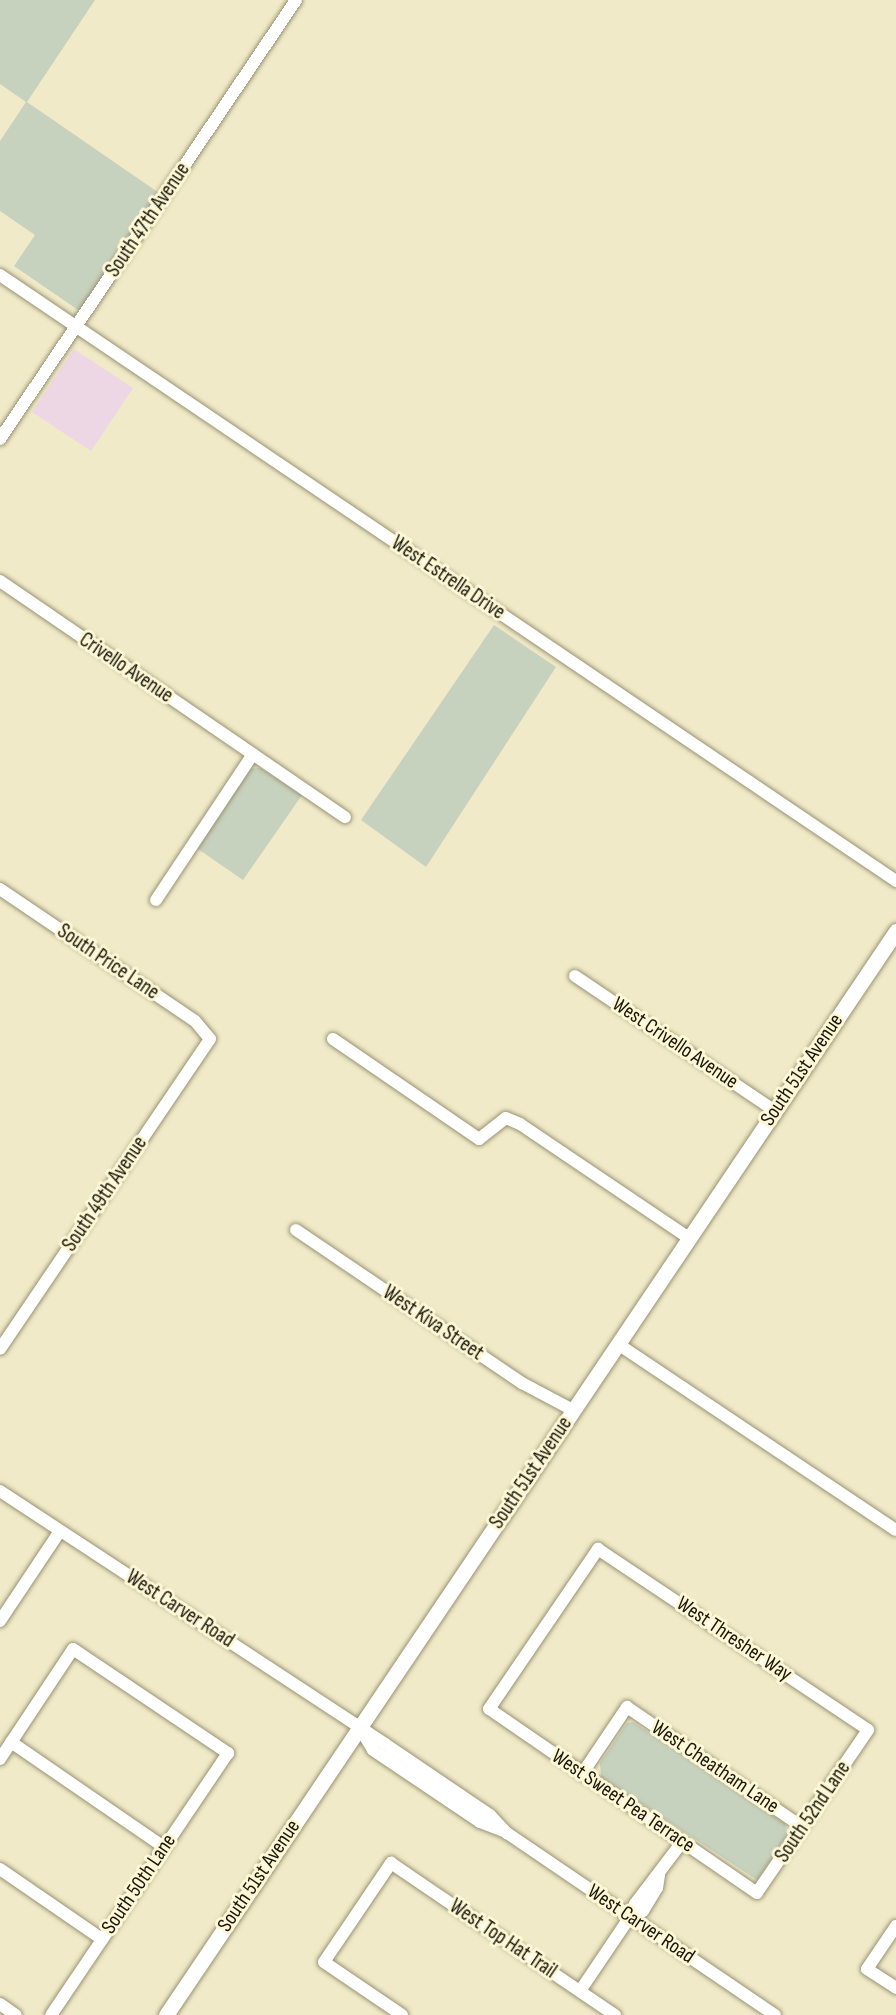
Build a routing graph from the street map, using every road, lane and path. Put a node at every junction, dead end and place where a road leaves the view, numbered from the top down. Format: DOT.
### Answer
graph roads {
  1 [pos="296,0"];
  2 [pos="0,275"];
  3 [pos="77,326"];
  4 [pos="0,439"];
  5 [pos="0,581"];
  6 [pos="253,754"];
  7 [pos="345,817"];
  8 [pos="896,881"];
  9 [pos="0,889"];
  10 [pos="156,900"];
  11 [pos="896,931"];
  12 [pos="575,976"];
  13 [pos="210,1039"];
  14 [pos="333,1039"];
  15 [pos="775,1111"];
  16 [pos="296,1230"];
  17 [pos="689,1238"];
  18 [pos="618,1344"];
  19 [pos="0,1349"];
  20 [pos="573,1410"];
  21 [pos="0,1491"];
  22 [pos="896,1530"];
  23 [pos="60,1531"];
  24 [pos="598,1549"];
  25 [pos="0,1621"];
  26 [pos="359,1727"];
  27 [pos="868,1730"];
  28 [pos="11,1742"];
  29 [pos="0,1759"];
  30 [pos="582,1774"];
  31 [pos="802,1827"];
  32 [pos="682,1842"];
  33 [pos="164,1847"];
  34 [pos="0,1869"];
  35 [pos="757,1893"];
  36 [pos="630,1917"];
  37 [pos="896,1926"];
  38 [pos="102,1939"];
  39 [pos="896,1988"];
  40 [pos="580,1991"];
  41 [pos="0,2004"];
  42 [pos="16,2015"];
  43 [pos="51,2015"];
  44 [pos="166,2015"];
  45 [pos="402,2015"];
  46 [pos="615,2015"];
  47 [pos="775,2015"];
  1 -- 3 [label="street, South 47th Avenue"];
  2 -- 3 [label="street, West Estrella Drive"];
  3 -- 4 [label="street, South 47th Avenue"];
  3 -- 8 [label="street, West Estrella Drive"];
  5 -- 6 [label="street, Crivello Avenue"];
  6 -- 7 [label="street"];
  6 -- 10 [label="street"];
  9 -- 13 [label="street, South Price Lane"];
  11 -- 15 [label="main road, South 51st Avenue"];
  12 -- 15 [label="street, West Crivello Avenue"];
  13 -- 19 [label="street, South 49th Avenue"];
  14 -- 17 [label="street"];
  15 -- 17 [label="main road, South 51st Avenue"];
  16 -- 20 [label="street, West Kiva Street"];
  17 -- 18 [label="main road, South 51st Avenue"];
  18 -- 20 [label="main road, South 51st Avenue"];
  18 -- 22 [label="street"];
  20 -- 26 [label="main road, South 51st Avenue"];
  21 -- 23 [label="street, West Carver Road"];
  23 -- 25 [label="street"];
  23 -- 26 [label="street, West Carver Road"];
  24 -- 27 [label="street, West Thresher Way"];
  24 -- 30 [label="street, West Sweet Pea Terrace"];
  26 -- 36 [label="street, West Carver Road"];
  26 -- 44 [label="main road, South 51st Avenue"];
  27 -- 31 [label="street, South 52nd Lane"];
  28 -- 29 [label="street"];
  28 -- 33 [label="street"];
  28 -- 33 [label="street, South 50th Lane"];
  30 -- 31 [label="street, West Cheatham Lane"];
  30 -- 32 [label="street, West Sweet Pea Terrace"];
  31 -- 35 [label="street, South 52nd Lane"];
  32 -- 35 [label="street, West Sweet Pea Terrace"];
  32 -- 36 [label="street"];
  33 -- 38 [label="street, South 50th Lane"];
  34 -- 38 [label="street"];
  36 -- 40 [label="street"];
  36 -- 47 [label="street, West Carver Road"];
  37 -- 39 [label="street"];
  38 -- 43 [label="street, South 50th Lane"];
  40 -- 45 [label="street, West Top Hat Trail"];
  40 -- 46 [label="street, West Top Hat Trail"];
  41 -- 42 [label="street"];
}
